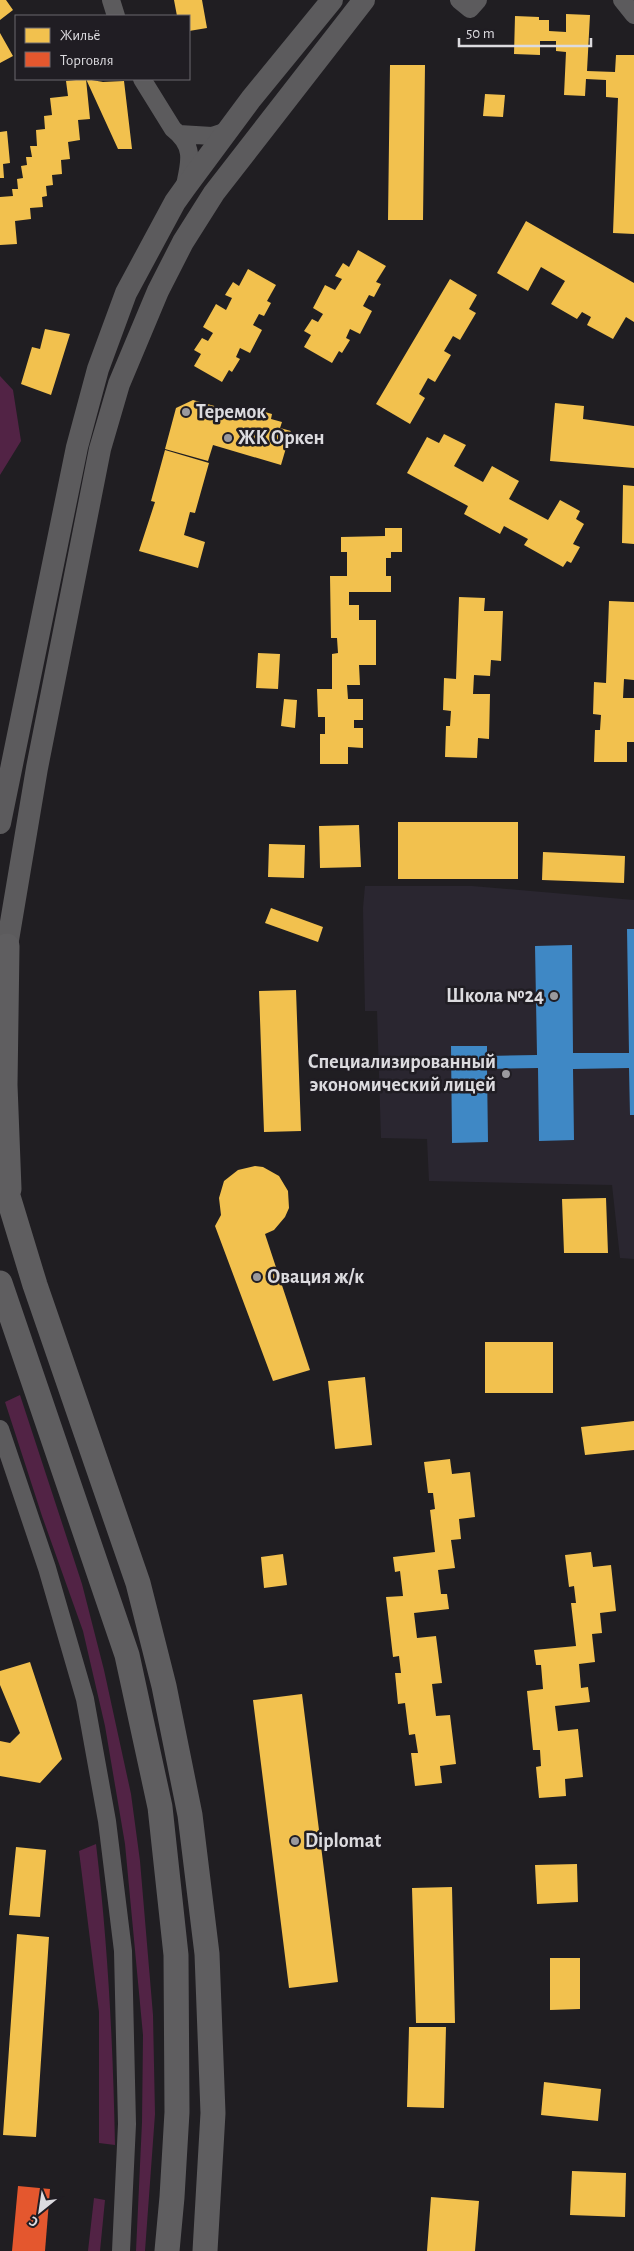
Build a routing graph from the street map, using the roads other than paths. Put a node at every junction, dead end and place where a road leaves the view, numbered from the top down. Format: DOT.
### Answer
graph roads {
  1 [pos="111,0"];
  2 [pos="332,0"];
  3 [pos="364,0"];
  4 [pos="460,0"];
  5 [pos="478,0"];
  6 [pos="622,0"];
  7 [pos="116,15"];
  8 [pos="634,15"];
  9 [pos="143,80"];
  10 [pos="227,131"];
  11 [pos="180,134"];
  12 [pos="185,188"];
  13 [pos="0,823"];
  14 [pos="4,954"];
  15 [pos="0,1170"];
  16 [pos="10,1204"];
  17 [pos="0,1283"];
  18 [pos="0,1429"];
  19 [pos="121,2251"];
  20 [pos="167,2251"];
  21 [pos="205,2251"];
  1 -- 7 [label="street"];
  2 -- 10 [label="street"];
  3 -- 14 [label="street"];
  4 -- 5 [label="street"];
  6 -- 8 [label="street"];
  9 -- 11 [label="street"];
  10 -- 11 [label="street"];
  10 -- 12 [label="street"];
  11 -- 12 [label="street"];
  12 -- 13 [label="street"];
  14 -- 16 [label="main road"];
  15 -- 16 [label="main road"];
  16 -- 21 [label="main road"];
  17 -- 20 [label="main road"];
  18 -- 19 [label="street"];
}
